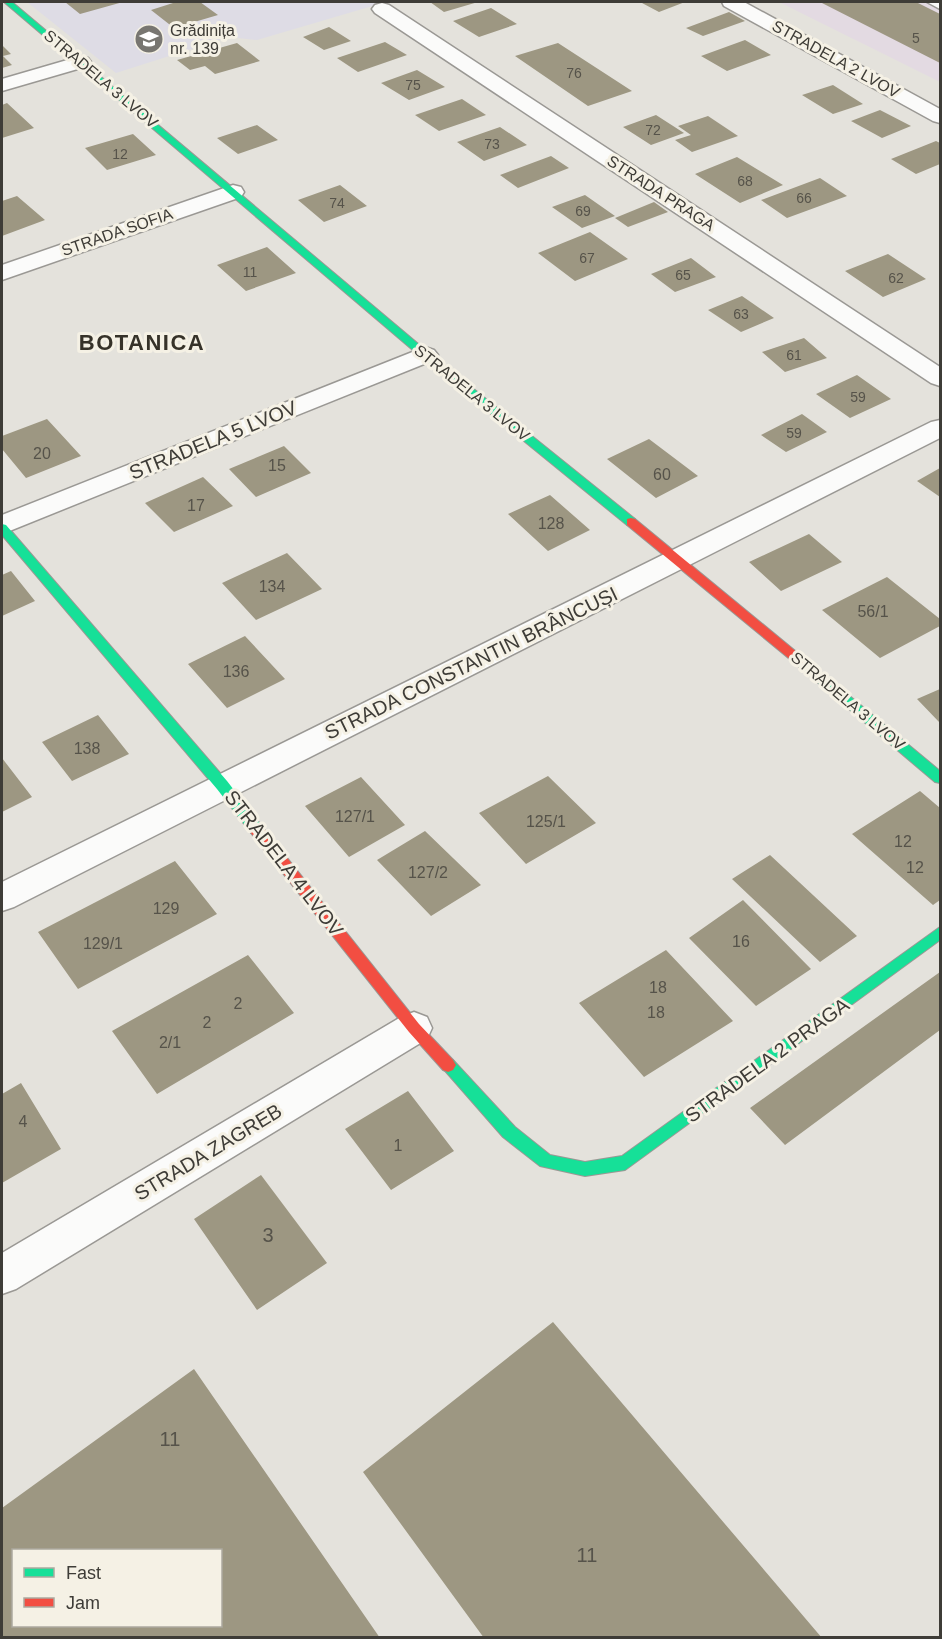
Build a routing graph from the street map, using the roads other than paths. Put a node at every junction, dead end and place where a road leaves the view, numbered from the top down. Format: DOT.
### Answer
graph roads {
  1 [pos="8,2"];
  2 [pos="731,2"];
  3 [pos="933,2"];
  4 [pos="940,5"];
  5 [pos="382,9"];
  6 [pos="81,62"];
  7 [pos="2,85"];
  8 [pos="940,117"];
  9 [pos="233,192"];
  10 [pos="2,273"];
  11 [pos="425,355"];
  12 [pos="940,378"];
  13 [pos="940,428"];
  14 [pos="2,526"];
  15 [pos="678,560"];
  16 [pos="940,778"];
  17 [pos="222,785"];
  18 [pos="2,897"];
  19 [pos="940,933"];
  20 [pos="414,1028"];
  21 [pos="585,1169"];
  22 [pos="2,1275"];
  1 -- 6 [label="street, STRADELA 3 LVOV"];
  2 -- 8 [label="street, STRADELA 2 LVOV"];
  3 -- 4 [label="lane"];
  5 -- 12 [label="street, STRADA PRAGA"];
  6 -- 7 [label="street"];
  6 -- 9 [label="street, STRADELA 3 LVOV"];
  9 -- 10 [label="street, STRADA SOFIA"];
  9 -- 11 [label="street, STRADELA 3 LVOV"];
  11 -- 14 [label="street, STRADELA 5 LVOV"];
  11 -- 15 [label="street, STRADELA 3 LVOV"];
  13 -- 15 [label="street, STRADA CONSTANTIN BRÂNCUȘI"];
  14 -- 17 [label="street, STRADELA 4 LVOV"];
  15 -- 16 [label="street, STRADELA 3 LVOV"];
  15 -- 17 [label="street, STRADA CONSTANTIN BRÂNCUȘI"];
  17 -- 18 [label="street, STRADA CONSTANTIN BRÂNCUȘI"];
  17 -- 20 [label="street, STRADELA 4 LVOV"];
  19 -- 21 [label="street, STRADELA 2 PRAGA"];
  20 -- 21 [label="street, STRADELA 4 LVOV"];
  20 -- 22 [label="street, STRADA ZAGREB"];
}
